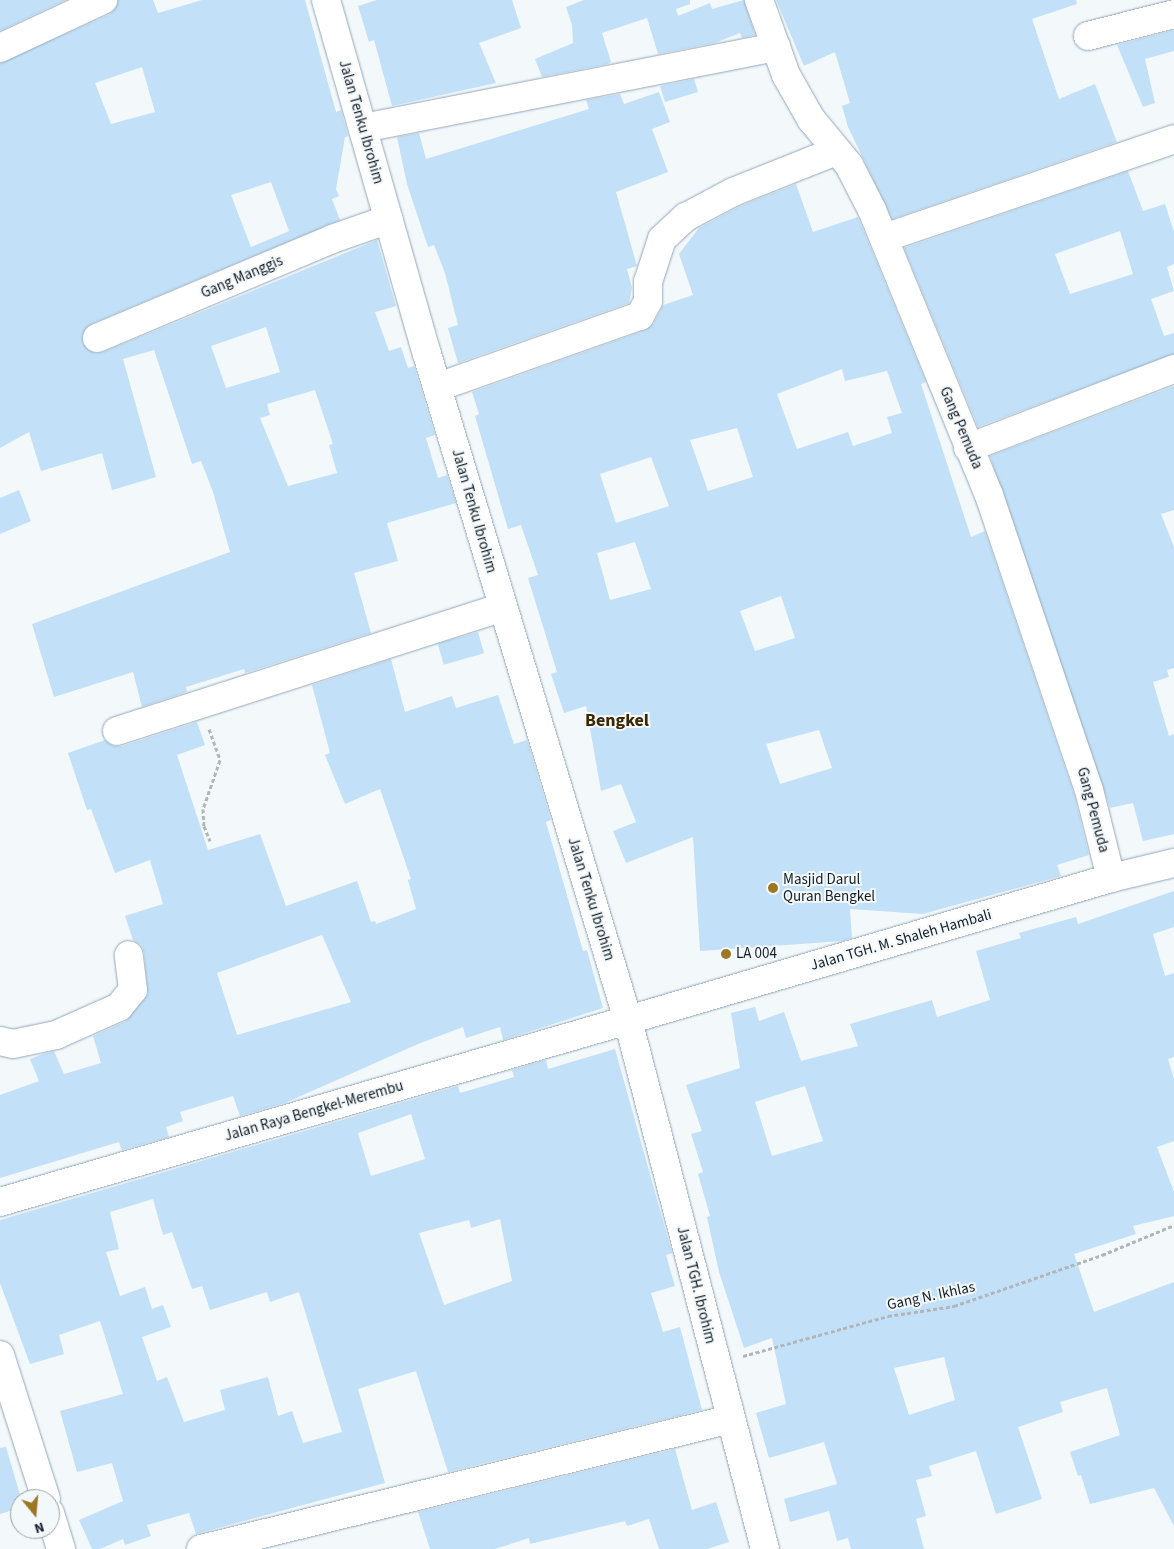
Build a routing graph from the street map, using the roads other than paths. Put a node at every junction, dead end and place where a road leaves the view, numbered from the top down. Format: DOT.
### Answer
graph roads {
  1 [pos="103,0"];
  2 [pos="326,0"];
  3 [pos="758,0"];
  4 [pos="1174,14"];
  5 [pos="1088,36"];
  6 [pos="776,46"];
  7 [pos="0,48"];
  8 [pos="363,128"];
  9 [pos="1174,139"];
  10 [pos="836,152"];
  11 [pos="389,219"];
  12 [pos="884,238"];
  13 [pos="97,338"];
  14 [pos="1174,369"];
  15 [pos="438,387"];
  16 [pos="968,448"];
  17 [pos="502,607"];
  18 [pos="117,731"];
  19 [pos="1174,863"];
  20 [pos="1111,878"];
  21 [pos="129,955"];
  22 [pos="628,1020"];
  23 [pos="0,1041"];
  24 [pos="0,1202"];
  25 [pos="0,1354"];
  26 [pos="731,1419"];
  27 [pos="43,1489"];
  28 [pos="201,1549"];
  29 [pos="765,1549"];
  1 -- 7 [label="main road"];
  2 -- 8 [label="main road, Jalan Tenku Ibrohim"];
  3 -- 6 [label="main road, Gang Pemuda"];
  4 -- 5 [label="main road"];
  6 -- 8 [label="main road"];
  6 -- 10 [label="main road, Gang Pemuda"];
  8 -- 11 [label="main road, Jalan Tenku Ibrohim"];
  9 -- 12 [label="main road"];
  10 -- 12 [label="main road, Gang Pemuda"];
  10 -- 15 [label="main road"];
  11 -- 13 [label="main road, Gang Manggis"];
  11 -- 15 [label="main road, Jalan Tenku Ibrohim"];
  12 -- 16 [label="main road, Gang Pemuda"];
  14 -- 16 [label="main road"];
  15 -- 17 [label="main road, Jalan Tenku Ibrohim"];
  16 -- 20 [label="main road, Gang Pemuda"];
  17 -- 18 [label="main road"];
  17 -- 22 [label="main road, Jalan Tenku Ibrohim"];
  19 -- 20 [label="main road, Jalan TGH. M. Shaleh Hambali"];
  20 -- 22 [label="main road, Jalan TGH. M. Shaleh Hambali"];
  21 -- 23 [label="main road"];
  22 -- 24 [label="main road, Jalan Raya Bengkel-Merembu"];
  22 -- 26 [label="main road, Jalan TGH. Ibrohim"];
  25 -- 27 [label="main road"];
  26 -- 28 [label="main road"];
  26 -- 29 [label="main road, Jalan TGH. Ibrohim"];
}
